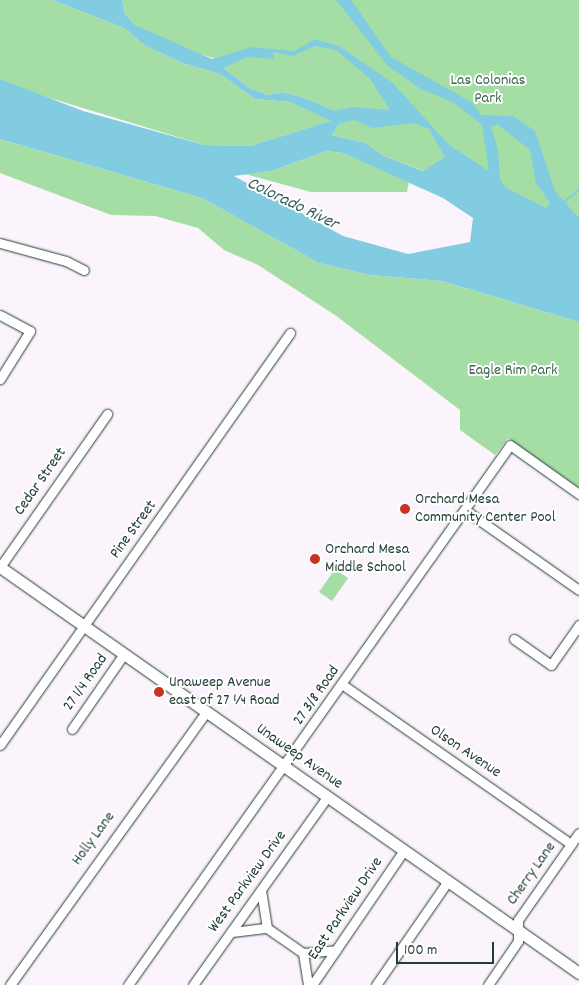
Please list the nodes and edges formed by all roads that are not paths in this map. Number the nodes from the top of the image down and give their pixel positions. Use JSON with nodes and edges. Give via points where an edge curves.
{"nodes":[{"id":1,"x":0,"y":242,"type":"edge"},
{"id":2,"x":84,"y":270,"type":"dead end"},
{"id":3,"x":0,"y":315,"type":"edge"},
{"id":4,"x":290,"y":333,"type":"dead end"},
{"id":5,"x":0,"y":379,"type":"edge"},
{"id":6,"x":107,"y":414,"type":"dead end"},
{"id":7,"x":579,"y":494,"type":"edge"},
{"id":8,"x":464,"y":510,"type":"junction"},
{"id":9,"x":0,"y":567,"type":"edge"},
{"id":10,"x":579,"y":590,"type":"edge"},
{"id":11,"x":83,"y":625,"type":"junction"},
{"id":12,"x":579,"y":625,"type":"edge"},
{"id":13,"x":514,"y":639,"type":"dead end"},
{"id":14,"x":124,"y":654,"type":"junction"},
{"id":15,"x":343,"y":685,"type":"junction"},
{"id":16,"x":206,"y":712,"type":"junction"},
{"id":17,"x":72,"y":729,"type":"dead end"},
{"id":18,"x":0,"y":745,"type":"edge"},
{"id":19,"x":286,"y":767,"type":"junction"},
{"id":20,"x":328,"y":796,"type":"junction"},
{"id":21,"x":579,"y":833,"type":"edge"},
{"id":22,"x":571,"y":844,"type":"junction"},
{"id":23,"x":404,"y":850,"type":"junction"},
{"id":24,"x":448,"y":881,"type":"junction"},
{"id":25,"x":261,"y":890,"type":"junction"},
{"id":26,"x":268,"y":928,"type":"junction"},
{"id":27,"x":518,"y":930,"type":"junction"},
{"id":28,"x":232,"y":932,"type":"junction"},
{"id":29,"x":336,"y":950,"type":"junction"},
{"id":30,"x":304,"y":952,"type":"junction"},
{"id":31,"x":579,"y":973,"type":"edge"},
{"id":32,"x":10,"y":985,"type":"edge"},
{"id":33,"x":128,"y":985,"type":"edge"},
{"id":34,"x":193,"y":985,"type":"edge"},
{"id":35,"x":308,"y":985,"type":"edge"},
{"id":36,"x":312,"y":985,"type":"edge"},
{"id":37,"x":376,"y":985,"type":"edge"},
{"id":38,"x":488,"y":985,"type":"edge"}],
"edges":[{"from":1,"to":2,"type":"street","via":[[66,260]]},
{"from":3,"to":5,"type":"street","via":[[30,331]]},
{"from":4,"to":11,"type":"street","name":"Pine Street"},
{"from":6,"to":9,"type":"street","name":"Cedar Street"},
{"from":7,"to":8,"type":"street","name":"27 3/8 Road","via":[[510,445]]},
{"from":8,"to":10,"type":"street"},
{"from":8,"to":15,"type":"street","name":"27 3/8 Road"},
{"from":9,"to":11,"type":"main road","name":"Unaweep Avenue"},
{"from":11,"to":14,"type":"main road","name":"Unaweep Avenue"},
{"from":11,"to":18,"type":"street","name":"Pine Street"},
{"from":12,"to":13,"type":"street","via":[[551,666]]},
{"from":14,"to":16,"type":"main road","name":"Unaweep Avenue"},
{"from":14,"to":17,"type":"street","name":"27 1/4 Road"},
{"from":15,"to":19,"type":"street","name":"27 3/8 Road"},
{"from":15,"to":22,"type":"street","name":"Olson Avenue"},
{"from":16,"to":19,"type":"main road","name":"Unaweep Avenue"},
{"from":16,"to":32,"type":"street","name":"Holly Lane"},
{"from":19,"to":20,"type":"main road","name":"Unaweep Avenue"},
{"from":19,"to":33,"type":"street","name":"27 3/8 Road"},
{"from":20,"to":23,"type":"main road","name":"Unaweep Avenue"},
{"from":20,"to":25,"type":"street","name":"West Parkview Drive"},
{"from":21,"to":22,"type":"street","name":"Cherry Lane"},
{"from":22,"to":27,"type":"street","name":"Cherry Lane","via":[[518,920]]},
{"from":23,"to":24,"type":"main road","name":"Unaweep Avenue"},
{"from":23,"to":29,"type":"street","name":"East Parkview Drive"},
{"from":24,"to":27,"type":"main road","name":"Unaweep Avenue"},
{"from":24,"to":37,"type":"street"},
{"from":25,"to":26,"type":"street"},
{"from":25,"to":28,"type":"street","name":"West Parkview Drive"},
{"from":26,"to":28,"type":"street"},
{"from":26,"to":30,"type":"street"},
{"from":27,"to":31,"type":"main road","name":"Unaweep Avenue"},
{"from":27,"to":38,"type":"street","name":"Cherry Lane","via":[[518,941]]},
{"from":28,"to":34,"type":"street","name":"West Parkview Drive"},
{"from":29,"to":30,"type":"street"},
{"from":29,"to":36,"type":"street","name":"East Parkview Drive"},
{"from":30,"to":35,"type":"street"}]}
